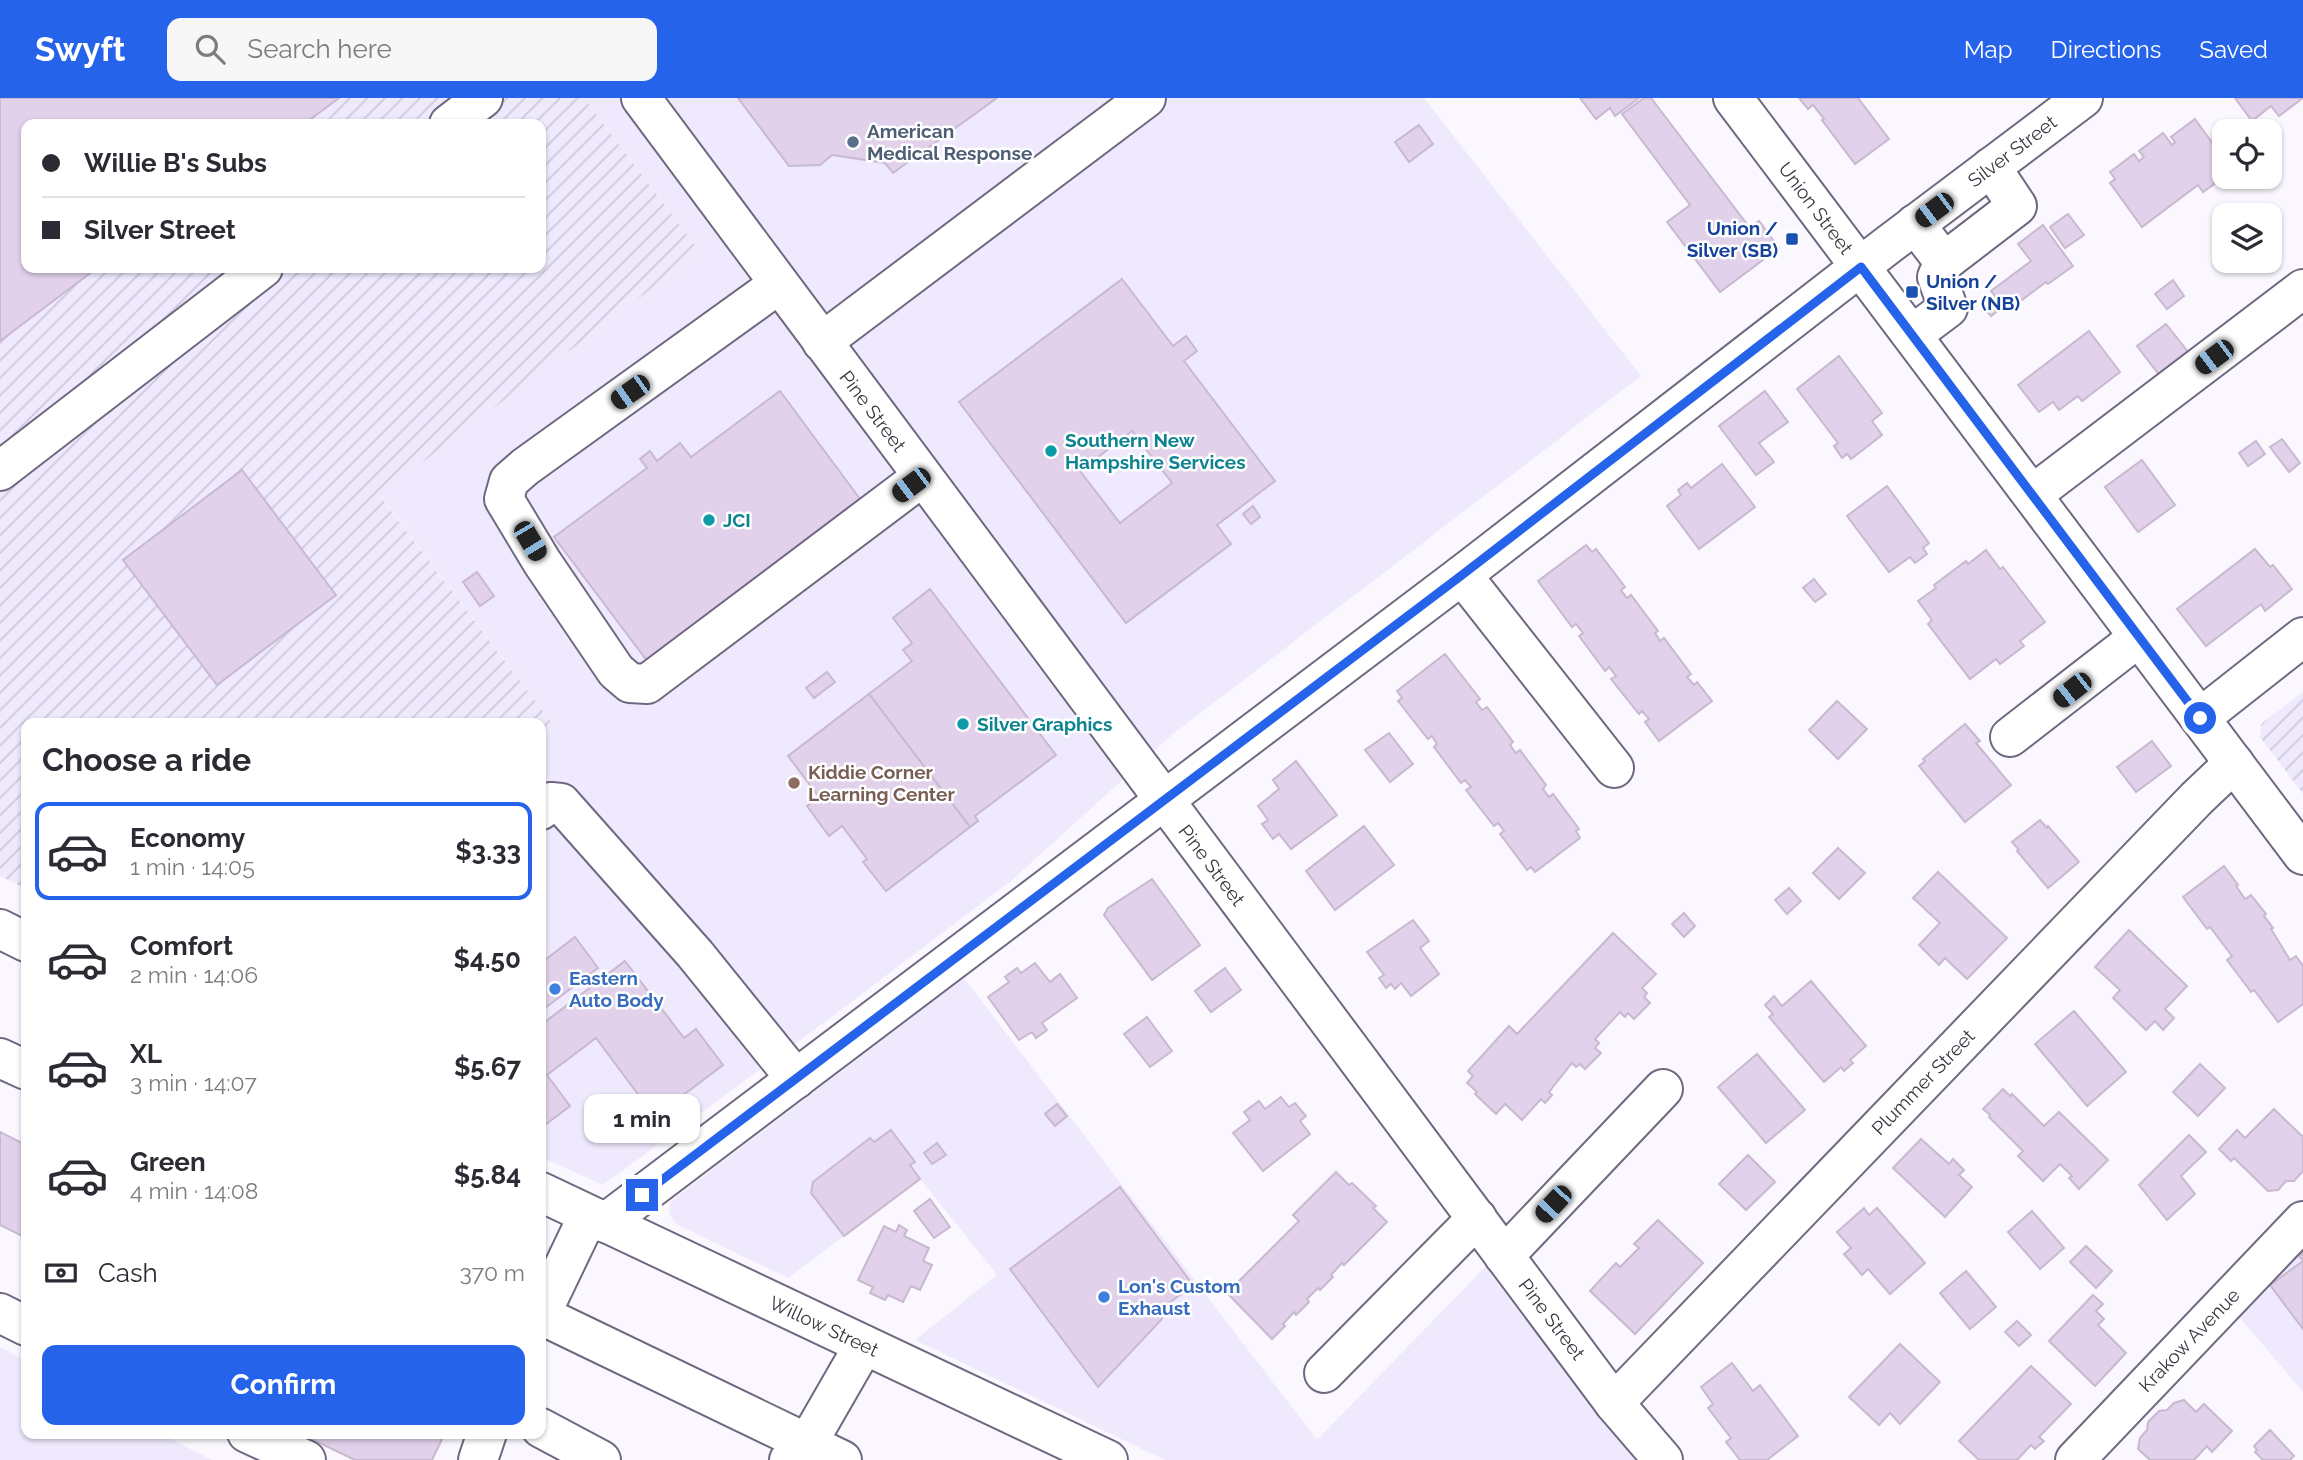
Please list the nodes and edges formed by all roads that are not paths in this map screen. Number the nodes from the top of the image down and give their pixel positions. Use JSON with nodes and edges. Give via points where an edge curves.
{"nodes":[{"id":1,"x":483,"y":98,"type":"edge"},
{"id":2,"x":641,"y":98,"type":"edge"},
{"id":3,"x":1146,"y":98,"type":"edge"},
{"id":4,"x":1733,"y":98,"type":"edge"},
{"id":5,"x":2082,"y":98,"type":"edge"},
{"id":6,"x":456,"y":119,"type":"edge"},
{"id":7,"x":1991,"y":167,"type":"junction"},
{"id":8,"x":1915,"y":225,"type":"junction"},
{"id":9,"x":1944,"y":262,"type":"junction"},
{"id":10,"x":1861,"y":267,"type":"junction"},
{"id":11,"x":257,"y":273,"type":"edge"},
{"id":12,"x":779,"y":284,"type":"junction"},
{"id":13,"x":2303,"y":289,"type":"edge"},
{"id":14,"x":1912,"y":335,"type":"junction"},
{"id":15,"x":822,"y":342,"type":"junction"},
{"id":16,"x":0,"y":471,"type":"edge"},
{"id":17,"x":922,"y":477,"type":"junction"},
{"id":18,"x":2033,"y":494,"type":"junction"},
{"id":19,"x":1462,"y":575,"type":"junction"},
{"id":20,"x":2303,"y":636,"type":"edge"},
{"id":21,"x":2139,"y":637,"type":"junction"},
{"id":22,"x":2200,"y":718,"type":"junction"},
{"id":23,"x":2010,"y":737,"type":"dead end"},
{"id":24,"x":2234,"y":763,"type":"junction"},
{"id":25,"x":1614,"y":768,"type":"dead end"},
{"id":26,"x":1164,"y":801,"type":"junction"},
{"id":27,"x":546,"y":806,"type":"edge"},
{"id":28,"x":2303,"y":855,"type":"edge"},
{"id":29,"x":0,"y":929,"type":"edge"},
{"id":30,"x":21,"y":940,"type":"edge"},
{"id":31,"x":0,"y":1058,"type":"edge"},
{"id":32,"x":21,"y":1068,"type":"edge"},
{"id":33,"x":796,"y":1079,"type":"junction"},
{"id":34,"x":1662,"y":1088,"type":"dead end"},
{"id":35,"x":546,"y":1194,"type":"edge"},
{"id":36,"x":1477,"y":1218,"type":"junction"},
{"id":37,"x":597,"y":1219,"type":"junction"},
{"id":38,"x":2303,"y":1221,"type":"edge"},
{"id":39,"x":1504,"y":1256,"type":"junction"},
{"id":40,"x":546,"y":1306,"type":"edge"},
{"id":41,"x":0,"y":1313,"type":"edge"},
{"id":42,"x":546,"y":1317,"type":"edge"},
{"id":43,"x":21,"y":1324,"type":"edge"},
{"id":44,"x":864,"y":1345,"type":"junction"},
{"id":45,"x":1324,"y":1373,"type":"dead end"},
{"id":46,"x":1615,"y":1403,"type":"junction"},
{"id":47,"x":546,"y":1431,"type":"edge"},
{"id":48,"x":260,"y":1439,"type":"edge"},
{"id":49,"x":486,"y":1439,"type":"edge"},
{"id":50,"x":798,"y":1452,"type":"edge"},
{"id":51,"x":306,"y":1460,"type":"edge"},
{"id":52,"x":478,"y":1460,"type":"edge"},
{"id":53,"x":601,"y":1460,"type":"edge"},
{"id":54,"x":842,"y":1460,"type":"edge"},
{"id":55,"x":1108,"y":1460,"type":"edge"},
{"id":56,"x":1663,"y":1460,"type":"edge"},
{"id":57,"x":2075,"y":1460,"type":"edge"}],
"edges":[{"from":1,"to":6,"type":"street"},
{"from":2,"to":12,"type":"street","name":"Pine Street"},
{"from":3,"to":15,"type":"street"},
{"from":4,"to":10,"type":"street","name":"Union Street"},
{"from":5,"to":7,"type":"street","name":"Silver Street"},
{"from":7,"to":8,"type":"street","name":"Silver Street"},
{"from":7,"to":9,"type":"street","via":[[2017,206]]},
{"from":8,"to":9,"type":"street"},
{"from":8,"to":10,"type":"street","name":"Silver Street"},
{"from":9,"to":14,"type":"street","via":[[1937,277],[1948,308]]},
{"from":10,"to":14,"type":"street","name":"Union Street"},
{"from":10,"to":19,"type":"street","name":"Silver Street"},
{"from":11,"to":16,"type":"street"},
{"from":12,"to":15,"type":"street","name":"Pine Street"},
{"from":12,"to":17,"type":"street","via":[[509,481],[504,499],[616,671],[630,683],[646,684]]},
{"from":13,"to":18,"type":"street"},
{"from":14,"to":18,"type":"street","name":"Union Street"},
{"from":15,"to":17,"type":"street","name":"Pine Street"},
{"from":17,"to":26,"type":"street","name":"Pine Street"},
{"from":18,"to":21,"type":"street","name":"Union Street"},
{"from":19,"to":25,"type":"street"},
{"from":19,"to":26,"type":"street","name":"Silver Street"},
{"from":20,"to":22,"type":"street"},
{"from":21,"to":22,"type":"street","name":"Union Street"},
{"from":21,"to":23,"type":"street"},
{"from":22,"to":24,"type":"street","name":"Union Street"},
{"from":24,"to":28,"type":"street","name":"Union Street"},
{"from":24,"to":46,"type":"street","name":"Plummer Street"},
{"from":26,"to":33,"type":"street","name":"Silver Street"},
{"from":26,"to":36,"type":"street","name":"Pine Street"},
{"from":27,"to":33,"type":"street","via":[[561,803],[695,954]]},
{"from":29,"to":30,"type":"street"},
{"from":31,"to":32,"type":"street"},
{"from":33,"to":37,"type":"street","name":"Silver Street"},
{"from":34,"to":39,"type":"street"},
{"from":35,"to":37,"type":"street","name":"Willow Street"},
{"from":36,"to":39,"type":"street","name":"Pine Street"},
{"from":36,"to":45,"type":"street"},
{"from":37,"to":40,"type":"street"},
{"from":37,"to":44,"type":"street","name":"Willow Street"},
{"from":38,"to":57,"type":"street","name":"Krakow Avenue"},
{"from":39,"to":46,"type":"street","name":"Pine Street"},
{"from":41,"to":43,"type":"street"},
{"from":42,"to":50,"type":"street"},
{"from":44,"to":50,"type":"street"},
{"from":44,"to":55,"type":"street","name":"Willow Street"},
{"from":46,"to":56,"type":"street","name":"Pine Street"},
{"from":47,"to":53,"type":"street"},
{"from":48,"to":51,"type":"street"},
{"from":49,"to":52,"type":"street"},
{"from":50,"to":54,"type":"street"}]}
